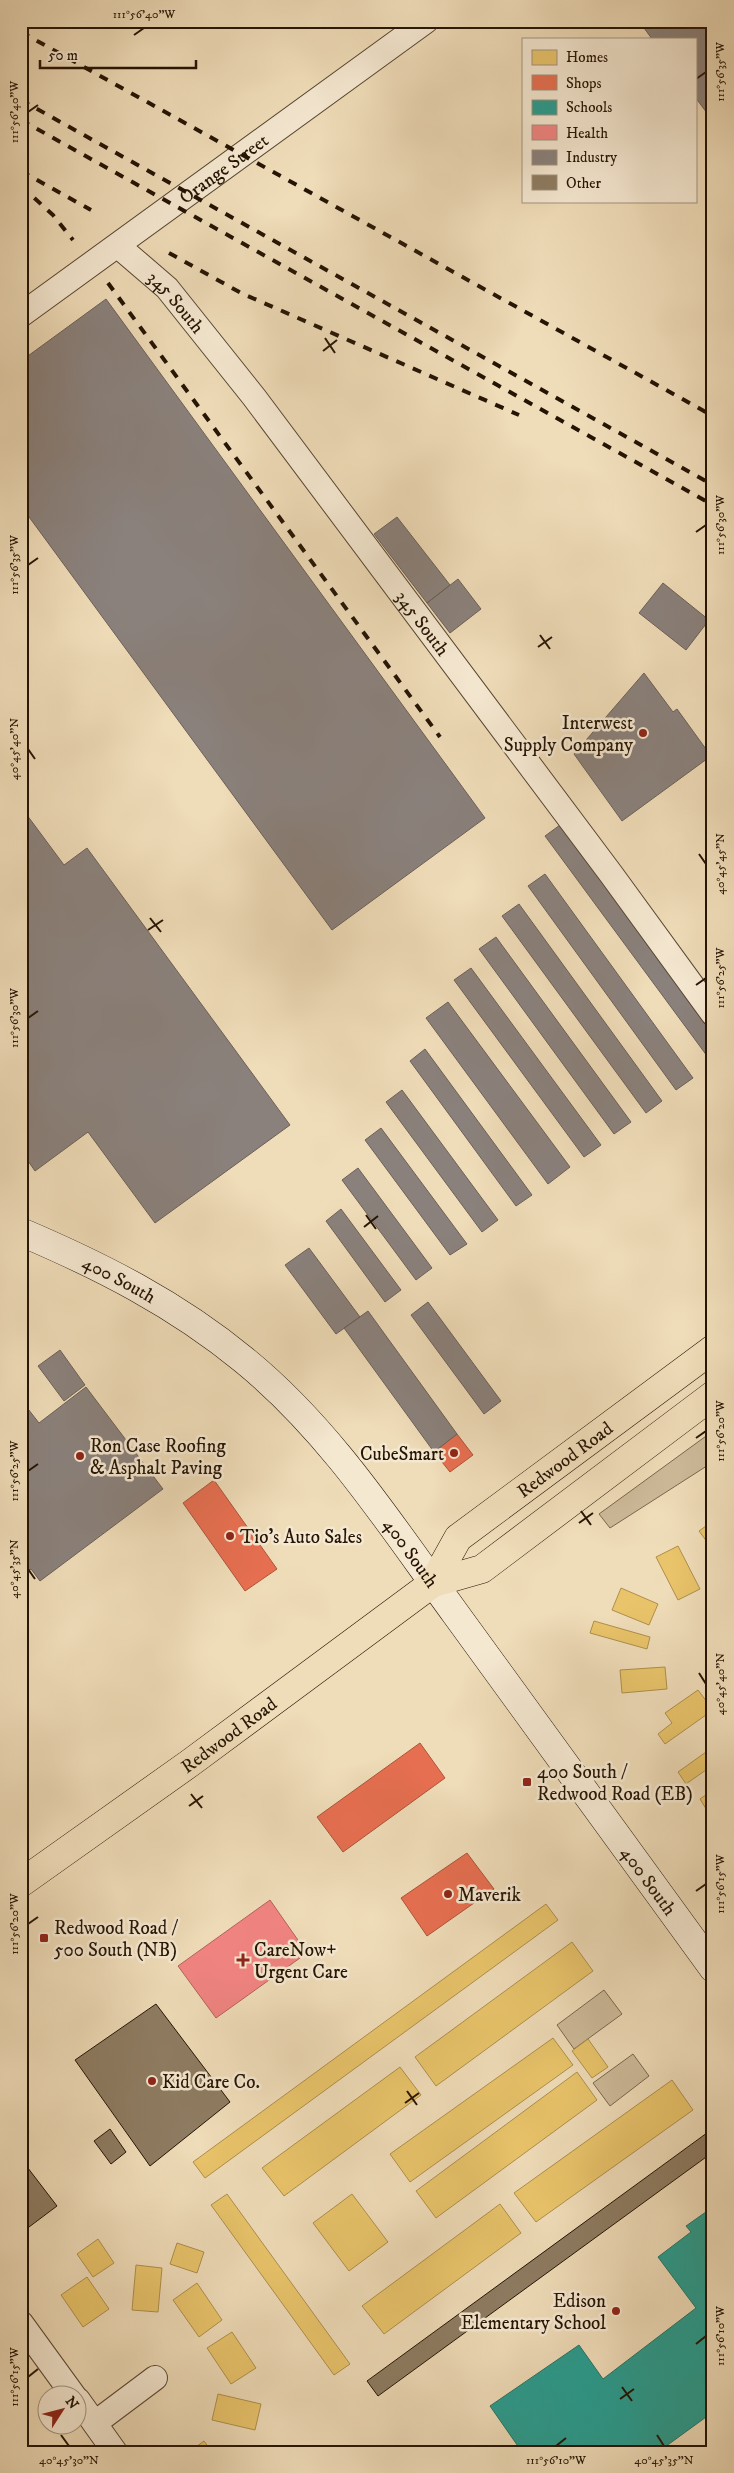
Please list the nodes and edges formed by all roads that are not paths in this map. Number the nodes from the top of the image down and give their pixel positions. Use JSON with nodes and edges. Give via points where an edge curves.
{"nodes":[{"id":1,"x":426,"y":21,"type":"edge"},
{"id":2,"x":118,"y":246,"type":"junction"},
{"id":3,"x":21,"y":315,"type":"edge"},
{"id":4,"x":713,"y":1014,"type":"edge"},
{"id":5,"x":21,"y":1232,"type":"edge"},
{"id":6,"x":713,"y":1349,"type":"edge"},
{"id":7,"x":713,"y":1395,"type":"edge"},
{"id":8,"x":433,"y":1583,"type":"junction"},
{"id":9,"x":21,"y":1883,"type":"edge"},
{"id":10,"x":713,"y":1968,"type":"edge"},
{"id":11,"x":21,"y":2323,"type":"edge"},
{"id":12,"x":155,"y":2378,"type":"dead end"},
{"id":13,"x":67,"y":2386,"type":"edge"},
{"id":14,"x":88,"y":2414,"type":"edge"},
{"id":15,"x":95,"y":2423,"type":"junction"},
{"id":16,"x":115,"y":2452,"type":"edge"}],
"edges":[{"from":1,"to":2,"type":"street","name":"Orange Street"},
{"from":2,"to":3,"type":"street","name":"Orange Street"},
{"from":2,"to":4,"type":"street","name":"345 South","via":[[167,288],[254,397]]},
{"from":5,"to":8,"type":"street","name":"400 South","via":[[134,1284],[191,1319],[246,1361],[326,1440]]},
{"from":6,"to":8,"type":"main road","name":"Redwood Road","via":[[458,1538]]},
{"from":7,"to":8,"type":"main road","name":"Redwood Road","via":[[482,1569]]},
{"from":8,"to":9,"type":"main road","name":"Redwood Road"},
{"from":8,"to":10,"type":"street","name":"400 South"},
{"from":11,"to":13,"type":"street"},
{"from":12,"to":15,"type":"street"},
{"from":14,"to":15,"type":"street"},
{"from":15,"to":16,"type":"street"}]}
